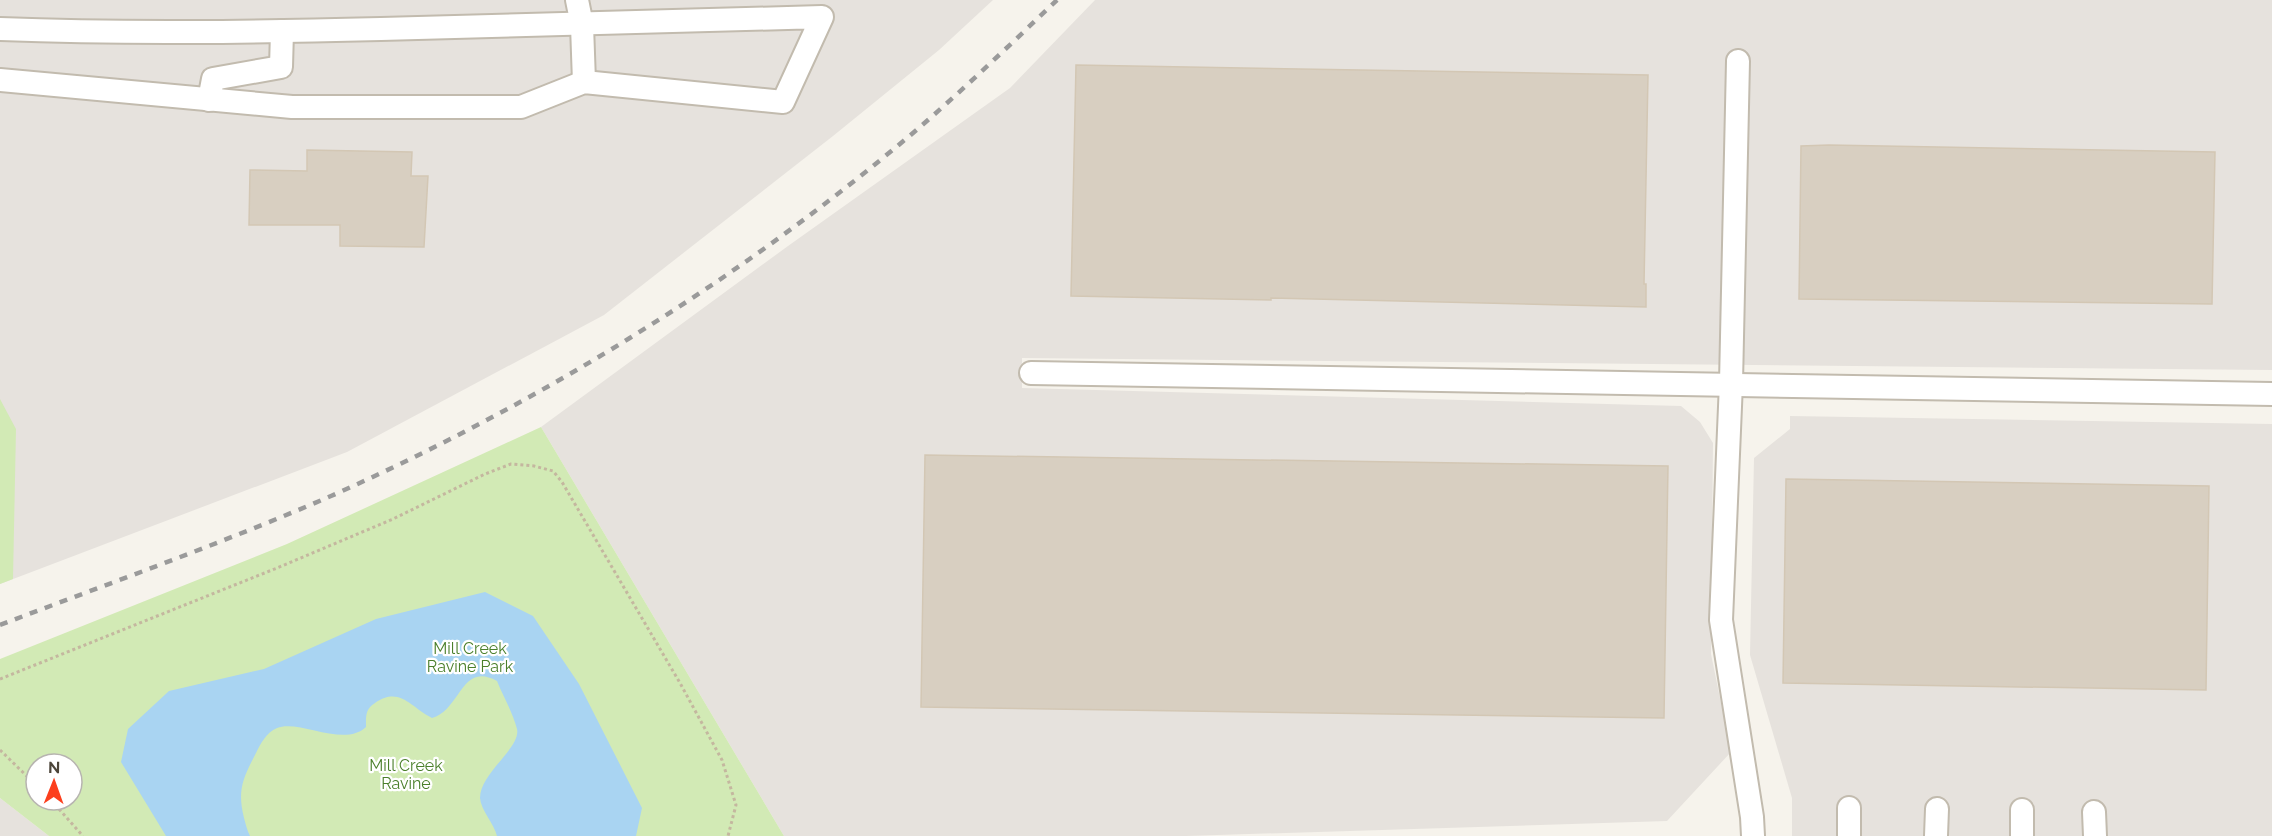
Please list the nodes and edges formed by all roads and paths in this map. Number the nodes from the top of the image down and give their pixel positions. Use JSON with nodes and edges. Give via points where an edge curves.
{"nodes":[{"id":1,"x":577,"y":0,"type":"edge"},
{"id":2,"x":582,"y":25,"type":"junction"},
{"id":3,"x":0,"y":28,"type":"edge"},
{"id":4,"x":282,"y":31,"type":"junction"},
{"id":5,"x":1738,"y":61,"type":"dead end"},
{"id":6,"x":0,"y":80,"type":"edge"},
{"id":7,"x":584,"y":82,"type":"junction"},
{"id":8,"x":209,"y":100,"type":"junction"},
{"id":9,"x":1031,"y":373,"type":"dead end"},
{"id":10,"x":1731,"y":383,"type":"junction"},
{"id":11,"x":2272,"y":394,"type":"edge"},
{"id":12,"x":0,"y":679,"type":"edge"},
{"id":13,"x":0,"y":750,"type":"edge"},
{"id":14,"x":24,"y":773,"type":"edge"},
{"id":15,"x":1850,"y":808,"type":"dead end"},
{"id":16,"x":1937,"y":809,"type":"dead end"},
{"id":17,"x":2022,"y":810,"type":"dead end"},
{"id":18,"x":62,"y":812,"type":"edge"},
{"id":19,"x":2094,"y":812,"type":"dead end"},
{"id":20,"x":83,"y":836,"type":"edge"},
{"id":21,"x":728,"y":836,"type":"edge"},
{"id":22,"x":1753,"y":836,"type":"edge"},
{"id":23,"x":1849,"y":836,"type":"edge"},
{"id":24,"x":1936,"y":836,"type":"edge"},
{"id":25,"x":2022,"y":836,"type":"edge"},
{"id":26,"x":2095,"y":836,"type":"edge"}],
"edges":[{"from":1,"to":2,"type":"street"},
{"from":2,"to":4,"type":"street"},
{"from":2,"to":7,"type":"street"},
{"from":2,"to":7,"type":"street","via":[[822,18],[783,102]]},
{"from":3,"to":4,"type":"street","via":[[89,33]]},
{"from":4,"to":8,"type":"street","via":[[281,67],[213,79]]},
{"from":5,"to":10,"type":"street"},
{"from":6,"to":8,"type":"street"},
{"from":7,"to":8,"type":"street","via":[[521,107],[292,107]]},
{"from":9,"to":10,"type":"street"},
{"from":10,"to":11,"type":"street"},
{"from":10,"to":22,"type":"street","via":[[1721,621]]},
{"from":12,"to":21,"type":"path","via":[[288,564],[485,474],[511,464],[534,466],[553,471],[562,482],[722,760],[736,805]]},
{"from":13,"to":14,"type":"path"},
{"from":15,"to":23,"type":"street"},
{"from":16,"to":24,"type":"street"},
{"from":17,"to":25,"type":"street"},
{"from":18,"to":20,"type":"path"},
{"from":19,"to":26,"type":"street"}]}
